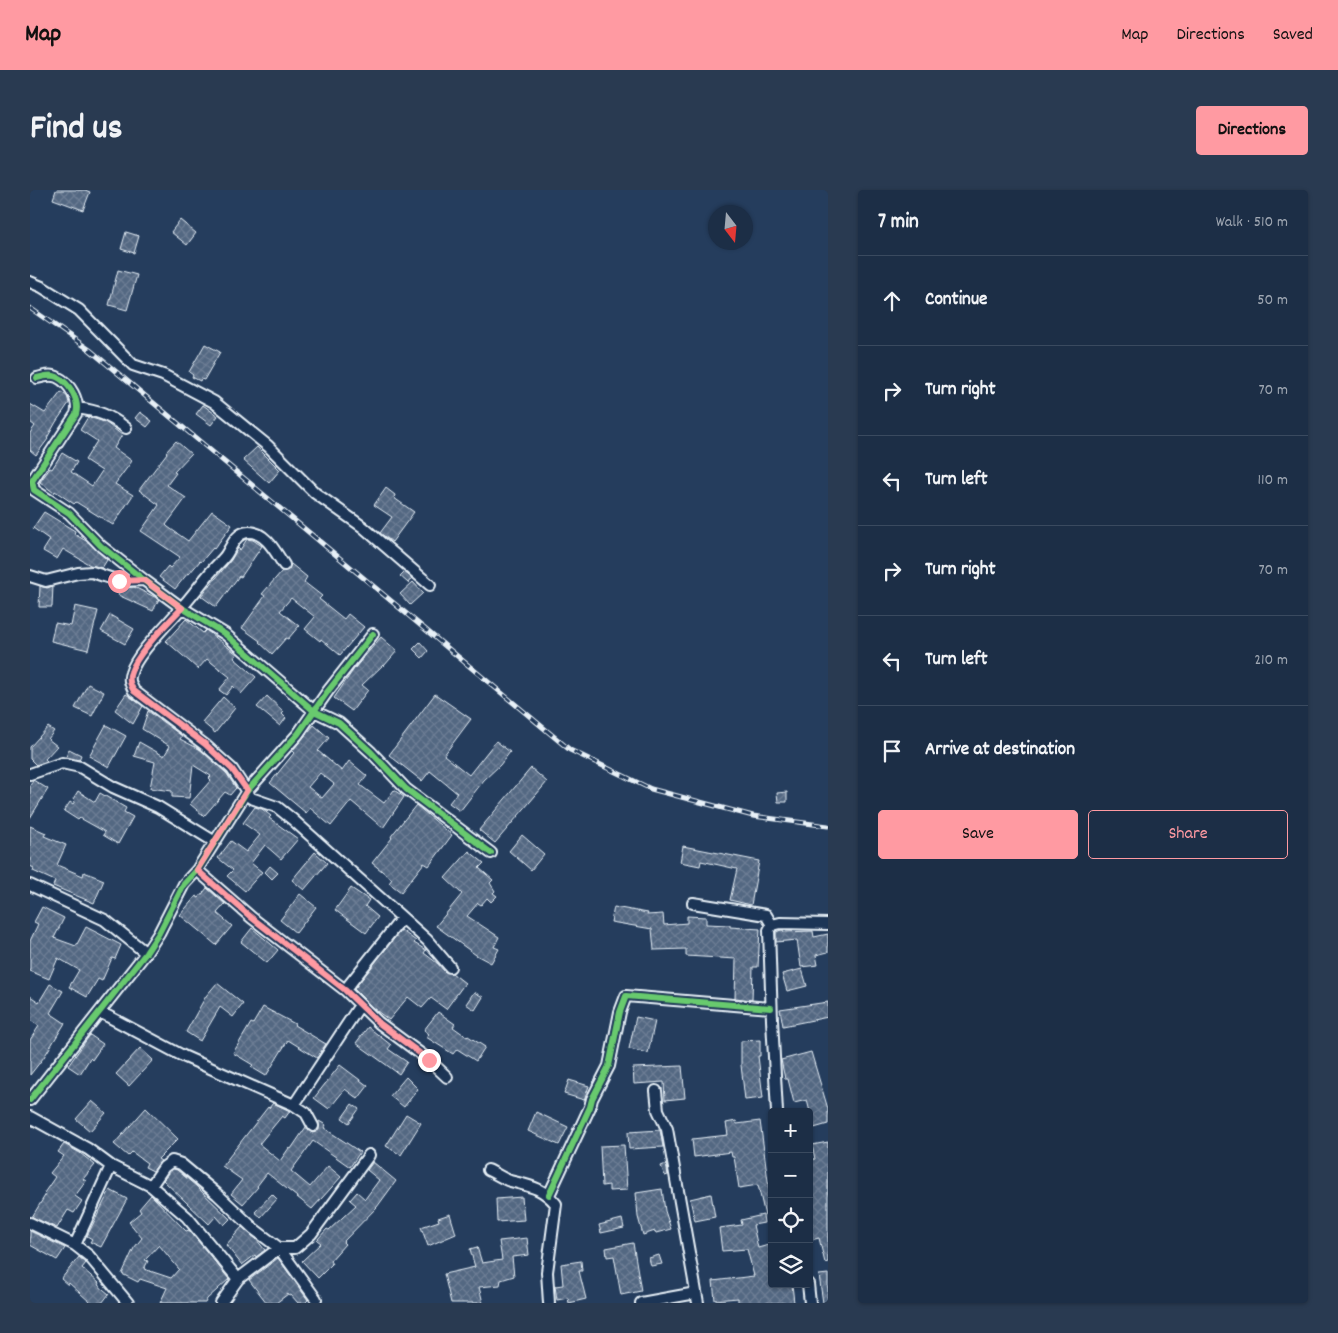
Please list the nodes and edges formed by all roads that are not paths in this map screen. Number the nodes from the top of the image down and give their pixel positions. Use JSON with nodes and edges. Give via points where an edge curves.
{"nodes":[{"id":1,"x":30,"y":282,"type":"edge"},
{"id":2,"x":37,"y":378,"type":"dead end"},
{"id":3,"x":77,"y":408,"type":"junction"},
{"id":4,"x":126,"y":428,"type":"dead end"},
{"id":5,"x":284,"y":565,"type":"dead end"},
{"id":6,"x":30,"y":576,"type":"edge"},
{"id":7,"x":144,"y":580,"type":"junction"},
{"id":8,"x":430,"y":585,"type":"dead end"},
{"id":9,"x":182,"y":608,"type":"junction"},
{"id":10,"x":373,"y":634,"type":"dead end"},
{"id":11,"x":314,"y":711,"type":"junction"},
{"id":12,"x":30,"y":774,"type":"edge"},
{"id":13,"x":247,"y":790,"type":"junction"},
{"id":14,"x":215,"y":842,"type":"junction"},
{"id":15,"x":491,"y":853,"type":"dead end"},
{"id":16,"x":197,"y":870,"type":"junction"},
{"id":17,"x":30,"y":885,"type":"edge"},
{"id":18,"x":693,"y":903,"type":"dead end"},
{"id":19,"x":402,"y":918,"type":"junction"},
{"id":20,"x":828,"y":924,"type":"edge"},
{"id":21,"x":772,"y":925,"type":"junction"},
{"id":22,"x":146,"y":952,"type":"junction"},
{"id":23,"x":450,"y":967,"type":"dead end"},
{"id":24,"x":345,"y":990,"type":"junction"},
{"id":25,"x":360,"y":1005,"type":"junction"},
{"id":26,"x":771,"y":1008,"type":"junction"},
{"id":27,"x":100,"y":1012,"type":"junction"},
{"id":28,"x":447,"y":1077,"type":"dead end"},
{"id":29,"x":656,"y":1091,"type":"dead end"},
{"id":30,"x":30,"y":1100,"type":"edge"},
{"id":31,"x":294,"y":1105,"type":"junction"},
{"id":32,"x":777,"y":1108,"type":"edge"},
{"id":33,"x":30,"y":1117,"type":"edge"},
{"id":34,"x":313,"y":1126,"type":"dead end"},
{"id":35,"x":369,"y":1155,"type":"dead end"},
{"id":36,"x":111,"y":1166,"type":"junction"},
{"id":37,"x":488,"y":1170,"type":"dead end"},
{"id":38,"x":151,"y":1186,"type":"junction"},
{"id":39,"x":549,"y":1195,"type":"junction"},
{"id":40,"x":30,"y":1223,"type":"edge"},
{"id":41,"x":75,"y":1246,"type":"junction"},
{"id":42,"x":279,"y":1248,"type":"junction"},
{"id":43,"x":238,"y":1279,"type":"junction"},
{"id":44,"x":808,"y":1288,"type":"edge"},
{"id":45,"x":697,"y":1298,"type":"edge"},
{"id":46,"x":316,"y":1299,"type":"dead end"},
{"id":47,"x":124,"y":1302,"type":"edge"},
{"id":48,"x":221,"y":1303,"type":"edge"},
{"id":49,"x":549,"y":1303,"type":"edge"},
{"id":50,"x":642,"y":1303,"type":"edge"},
{"id":51,"x":810,"y":1303,"type":"edge"}],
"edges":[{"from":1,"to":8,"type":"street","via":[[79,310],[133,365],[163,375],[214,402],[268,446],[314,493],[363,527]]},
{"from":2,"to":3,"type":"street","via":[[47,375],[58,378],[69,388]]},
{"from":3,"to":4,"type":"street","via":[[98,411]]},
{"from":3,"to":7,"type":"street","via":[[32,486],[69,513],[101,546]]},
{"from":5,"to":9,"type":"street","via":[[273,547],[248,532],[237,537]]},
{"from":6,"to":7,"type":"street","via":[[46,581],[92,572],[119,581]]},
{"from":7,"to":9,"type":"street"},
{"from":9,"to":11,"type":"street","via":[[225,634]]},
{"from":9,"to":13,"type":"street","via":[[139,658],[130,673],[130,684],[134,691],[205,744],[232,769]]},
{"from":10,"to":11,"type":"street"},
{"from":11,"to":13,"type":"street","via":[[298,734]]},
{"from":11,"to":15,"type":"street","via":[[339,724],[406,789]]},
{"from":12,"to":14,"type":"street","via":[[62,763],[80,767],[158,807]]},
{"from":13,"to":14,"type":"street"},
{"from":13,"to":19,"type":"street","via":[[252,798],[277,807]]},
{"from":14,"to":16,"type":"street"},
{"from":16,"to":22,"type":"street","via":[[184,884]]},
{"from":16,"to":24,"type":"street","via":[[252,918]]},
{"from":17,"to":22,"type":"street","via":[[105,920]]},
{"from":18,"to":21,"type":"street","via":[[766,914]]},
{"from":19,"to":23,"type":"street"},
{"from":19,"to":24,"type":"street"},
{"from":20,"to":21,"type":"street","via":[[780,922]]},
{"from":21,"to":26,"type":"street","via":[[769,930]]},
{"from":22,"to":27,"type":"street"},
{"from":24,"to":25,"type":"street"},
{"from":25,"to":28,"type":"street"},
{"from":25,"to":31,"type":"street"},
{"from":26,"to":32,"type":"street"},
{"from":26,"to":39,"type":"street","via":[[626,996],[609,1066]]},
{"from":27,"to":30,"type":"street"},
{"from":27,"to":31,"type":"street","via":[[183,1056]]},
{"from":29,"to":45,"type":"street"},
{"from":31,"to":34,"type":"street","via":[[306,1113]]},
{"from":33,"to":36,"type":"street","via":[[88,1149]]},
{"from":35,"to":42,"type":"street","via":[[311,1234],[295,1248]]},
{"from":36,"to":38,"type":"street"},
{"from":36,"to":41,"type":"street"},
{"from":37,"to":39,"type":"street"},
{"from":38,"to":42,"type":"street","via":[[172,1161],[181,1164]]},
{"from":38,"to":43,"type":"street","via":[[187,1217]]},
{"from":39,"to":49,"type":"street","via":[[556,1204],[547,1272]]},
{"from":40,"to":41,"type":"street"},
{"from":41,"to":47,"type":"street","via":[[89,1256]]},
{"from":42,"to":43,"type":"street"},
{"from":42,"to":46,"type":"street"},
{"from":43,"to":48,"type":"street"},
{"from":44,"to":51,"type":"street"},
{"from":45,"to":50,"type":"street"}]}
